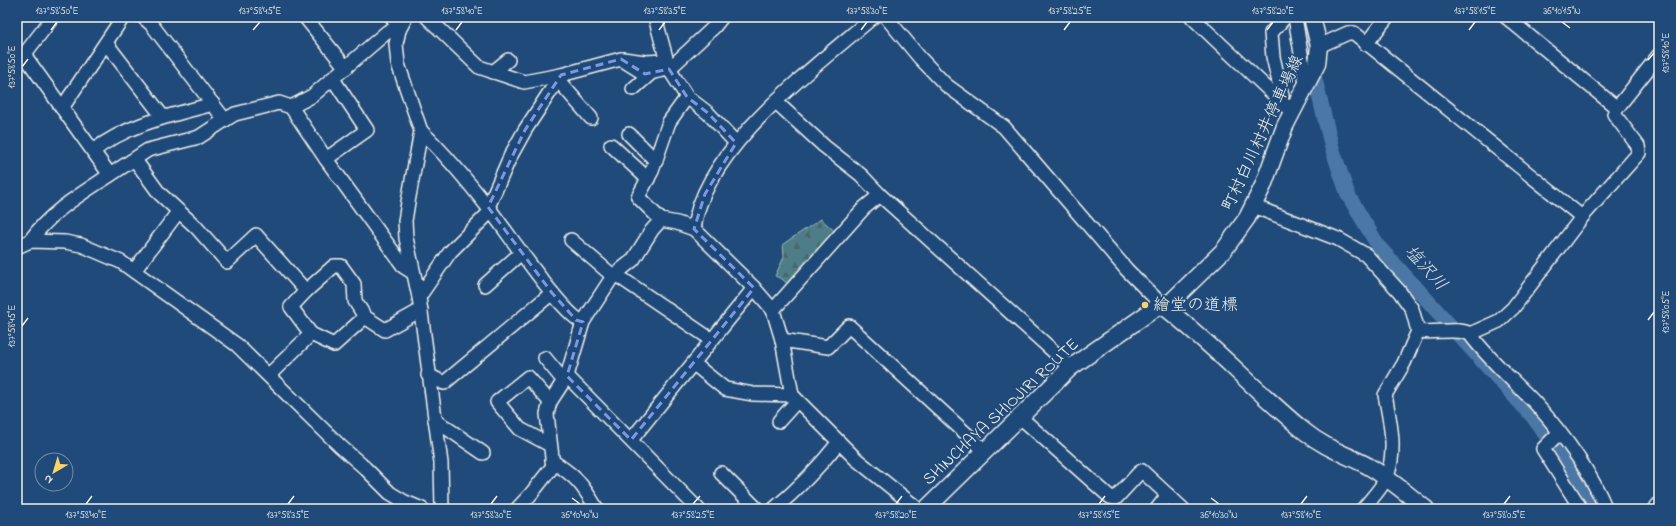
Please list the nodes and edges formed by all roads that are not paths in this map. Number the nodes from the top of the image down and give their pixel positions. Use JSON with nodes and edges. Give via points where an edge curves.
{"nodes":[{"id":1,"x":53,"y":17,"type":"edge"},
{"id":2,"x":123,"y":17,"type":"edge"},
{"id":3,"x":144,"y":17,"type":"edge"},
{"id":4,"x":305,"y":17,"type":"edge"},
{"id":5,"x":392,"y":17,"type":"edge"},
{"id":6,"x":406,"y":17,"type":"edge"},
{"id":7,"x":427,"y":17,"type":"edge"},
{"id":8,"x":655,"y":17,"type":"edge"},
{"id":9,"x":722,"y":17,"type":"edge"},
{"id":10,"x":873,"y":17,"type":"edge"},
{"id":11,"x":886,"y":17,"type":"edge"},
{"id":12,"x":1192,"y":17,"type":"edge"},
{"id":13,"x":1285,"y":17,"type":"edge"},
{"id":14,"x":1295,"y":17,"type":"edge"},
{"id":15,"x":1312,"y":17,"type":"edge"},
{"id":16,"x":1387,"y":17,"type":"edge"},
{"id":17,"x":1506,"y":17,"type":"edge"},
{"id":18,"x":399,"y":30,"type":"junction"},
{"id":19,"x":106,"y":43,"type":"junction"},
{"id":20,"x":1366,"y":44,"type":"junction"},
{"id":21,"x":1319,"y":46,"type":"junction"},
{"id":22,"x":1659,"y":55,"type":"edge"},
{"id":23,"x":621,"y":59,"type":"junction"},
{"id":24,"x":21,"y":60,"type":"edge"},
{"id":25,"x":508,"y":60,"type":"dead end"},
{"id":26,"x":668,"y":65,"type":"junction"},
{"id":27,"x":346,"y":68,"type":"junction"},
{"id":28,"x":493,"y":72,"type":"junction"},
{"id":29,"x":650,"y":74,"type":"junction"},
{"id":30,"x":560,"y":78,"type":"junction"},
{"id":31,"x":333,"y":79,"type":"junction"},
{"id":32,"x":1306,"y":83,"type":"junction"},
{"id":33,"x":633,"y":89,"type":"dead end"},
{"id":34,"x":687,"y":97,"type":"junction"},
{"id":35,"x":1281,"y":100,"type":"junction"},
{"id":36,"x":776,"y":102,"type":"junction"},
{"id":37,"x":213,"y":104,"type":"junction"},
{"id":38,"x":291,"y":107,"type":"junction"},
{"id":39,"x":62,"y":108,"type":"junction"},
{"id":40,"x":1617,"y":108,"type":"junction"},
{"id":41,"x":1292,"y":112,"type":"junction"},
{"id":42,"x":163,"y":117,"type":"junction"},
{"id":43,"x":592,"y":118,"type":"dead end"},
{"id":44,"x":225,"y":120,"type":"junction"},
{"id":45,"x":421,"y":130,"type":"junction"},
{"id":46,"x":629,"y":134,"type":"dead end"},
{"id":47,"x":736,"y":143,"type":"junction"},
{"id":48,"x":611,"y":144,"type":"dead end"},
{"id":49,"x":93,"y":151,"type":"junction"},
{"id":50,"x":326,"y":159,"type":"junction"},
{"id":51,"x":134,"y":160,"type":"junction"},
{"id":52,"x":656,"y":161,"type":"junction"},
{"id":53,"x":110,"y":175,"type":"junction"},
{"id":54,"x":648,"y":180,"type":"junction"},
{"id":55,"x":880,"y":195,"type":"junction"},
{"id":56,"x":1253,"y":206,"type":"junction"},
{"id":57,"x":490,"y":209,"type":"junction"},
{"id":58,"x":178,"y":212,"type":"junction"},
{"id":59,"x":1582,"y":217,"type":"junction"},
{"id":60,"x":661,"y":220,"type":"junction"},
{"id":61,"x":694,"y":229,"type":"junction"},
{"id":62,"x":30,"y":241,"type":"junction"},
{"id":63,"x":573,"y":246,"type":"dead end"},
{"id":64,"x":17,"y":247,"type":"edge"},
{"id":65,"x":522,"y":252,"type":"junction"},
{"id":66,"x":134,"y":271,"type":"junction"},
{"id":67,"x":412,"y":272,"type":"junction"},
{"id":68,"x":614,"y":275,"type":"junction"},
{"id":69,"x":485,"y":285,"type":"dead end"},
{"id":70,"x":754,"y":288,"type":"junction"},
{"id":71,"x":306,"y":291,"type":"junction"},
{"id":72,"x":552,"y":293,"type":"junction"},
{"id":73,"x":420,"y":304,"type":"junction"},
{"id":74,"x":1163,"y":306,"type":"junction"},
{"id":75,"x":773,"y":310,"type":"junction"},
{"id":76,"x":365,"y":317,"type":"junction"},
{"id":77,"x":583,"y":322,"type":"junction"},
{"id":78,"x":1423,"y":332,"type":"junction"},
{"id":79,"x":1468,"y":333,"type":"junction"},
{"id":80,"x":311,"y":334,"type":"junction"},
{"id":81,"x":712,"y":340,"type":"junction"},
{"id":82,"x":782,"y":340,"type":"junction"},
{"id":83,"x":544,"y":359,"type":"dead end"},
{"id":84,"x":694,"y":364,"type":"junction"},
{"id":85,"x":1070,"y":368,"type":"junction"},
{"id":86,"x":269,"y":375,"type":"junction"},
{"id":87,"x":428,"y":375,"type":"junction"},
{"id":88,"x":565,"y":378,"type":"junction"},
{"id":89,"x":795,"y":398,"type":"junction"},
{"id":90,"x":550,"y":402,"type":"junction"},
{"id":91,"x":1020,"y":417,"type":"junction"},
{"id":92,"x":435,"y":420,"type":"junction"},
{"id":93,"x":778,"y":421,"type":"dead end"},
{"id":94,"x":1559,"y":433,"type":"junction"},
{"id":95,"x":631,"y":440,"type":"junction"},
{"id":96,"x":839,"y":442,"type":"junction"},
{"id":97,"x":550,"y":445,"type":"junction"},
{"id":98,"x":985,"y":451,"type":"junction"},
{"id":99,"x":478,"y":453,"type":"dead end"},
{"id":100,"x":552,"y":461,"type":"junction"},
{"id":101,"x":721,"y":473,"type":"dead end"},
{"id":102,"x":1386,"y":477,"type":"junction"},
{"id":103,"x":1168,"y":495,"type":"junction"},
{"id":104,"x":1659,"y":506,"type":"edge"},
{"id":105,"x":422,"y":509,"type":"edge"},
{"id":106,"x":442,"y":509,"type":"edge"},
{"id":107,"x":517,"y":509,"type":"edge"},
{"id":108,"x":597,"y":509,"type":"edge"},
{"id":109,"x":698,"y":509,"type":"edge"},
{"id":110,"x":757,"y":509,"type":"edge"},
{"id":111,"x":774,"y":509,"type":"edge"},
{"id":112,"x":918,"y":509,"type":"edge"},
{"id":113,"x":926,"y":509,"type":"edge"},
{"id":114,"x":1157,"y":509,"type":"edge"},
{"id":115,"x":1182,"y":509,"type":"edge"},
{"id":116,"x":1363,"y":509,"type":"edge"},
{"id":117,"x":1426,"y":509,"type":"edge"},
{"id":118,"x":1580,"y":509,"type":"edge"},
{"id":119,"x":1606,"y":509,"type":"edge"},
{"id":120,"x":1657,"y":509,"type":"edge"}],
"edges":[{"from":1,"to":24,"type":"street"},
{"from":2,"to":19,"type":"street"},
{"from":3,"to":37,"type":"street"},
{"from":4,"to":27,"type":"street"},
{"from":5,"to":18,"type":"street"},
{"from":6,"to":18,"type":"street"},
{"from":7,"to":28,"type":"street","via":[[479,67]]},
{"from":8,"to":26,"type":"street"},
{"from":9,"to":26,"type":"street","via":[[714,27]]},
{"from":10,"to":36,"type":"street"},
{"from":11,"to":74,"type":"street","via":[[946,85],[1004,127],[1127,270]]},
{"from":12,"to":35,"type":"street"},
{"from":13,"to":35,"type":"street","via":[[1271,33]]},
{"from":14,"to":32,"type":"street"},
{"from":15,"to":21,"type":"main road","name":"町村白川村井停車場線"},
{"from":16,"to":20,"type":"street"},
{"from":17,"to":40,"type":"street"},
{"from":18,"to":27,"type":"street","via":[[387,32]]},
{"from":18,"to":45,"type":"street","via":[[396,44],[398,64]]},
{"from":19,"to":39,"type":"street"},
{"from":19,"to":42,"type":"street"},
{"from":20,"to":21,"type":"street","via":[[1354,34],[1348,33]]},
{"from":20,"to":59,"type":"street"},
{"from":21,"to":32,"type":"main road","name":"町村白川村井停車場線","via":[[1317,64]]},
{"from":22,"to":40,"type":"street"},
{"from":23,"to":26,"type":"street"},
{"from":23,"to":29,"type":"street","via":[[645,74]]},
{"from":23,"to":30,"type":"street"},
{"from":24,"to":39,"type":"street"},
{"from":25,"to":28,"type":"street"},
{"from":26,"to":29,"type":"street"},
{"from":26,"to":34,"type":"street"},
{"from":27,"to":31,"type":"street"},
{"from":28,"to":30,"type":"street","via":[[524,82]]},
{"from":29,"to":33,"type":"street"},
{"from":30,"to":43,"type":"street"},
{"from":30,"to":57,"type":"street","via":[[510,157]]},
{"from":31,"to":38,"type":"street","via":[[312,96]]},
{"from":31,"to":50,"type":"street","via":[[367,130]]},
{"from":32,"to":41,"type":"main road","name":"町村白川村井停車場線"},
{"from":34,"to":47,"type":"street","via":[[708,113]]},
{"from":34,"to":52,"type":"street","via":[[669,122]]},
{"from":35,"to":41,"type":"street"},
{"from":36,"to":47,"type":"street"},
{"from":36,"to":55,"type":"street","via":[[824,146],[861,175]]},
{"from":37,"to":42,"type":"street"},
{"from":37,"to":44,"type":"street"},
{"from":38,"to":44,"type":"street","via":[[279,103],[234,114]]},
{"from":38,"to":50,"type":"street"},
{"from":39,"to":49,"type":"street"},
{"from":40,"to":59,"type":"street","via":[[1614,114],[1638,146],[1639,153]]},
{"from":41,"to":56,"type":"main road","name":"町村白川村井停車場線"},
{"from":42,"to":49,"type":"street","via":[[120,133]]},
{"from":44,"to":51,"type":"street","via":[[199,137],[148,150]]},
{"from":45,"to":57,"type":"street","via":[[448,157]]},
{"from":45,"to":67,"type":"street","via":[[405,221]]},
{"from":46,"to":52,"type":"street"},
{"from":47,"to":61,"type":"street","via":[[705,194]]},
{"from":48,"to":54,"type":"street"},
{"from":49,"to":53,"type":"street"},
{"from":50,"to":67,"type":"street","via":[[404,267]]},
{"from":51,"to":53,"type":"street"},
{"from":51,"to":58,"type":"street","via":[[159,193]]},
{"from":52,"to":54,"type":"street"},
{"from":53,"to":62,"type":"street","via":[[64,206],[39,228]]},
{"from":54,"to":60,"type":"street","via":[[638,196]]},
{"from":55,"to":75,"type":"street","via":[[864,208]]},
{"from":55,"to":85,"type":"street"},
{"from":56,"to":74,"type":"main road","name":"町村白川村井停車場線","via":[[1224,250],[1172,301]]},
{"from":56,"to":78,"type":"street","via":[[1338,239],[1366,255],[1399,291],[1412,309]]},
{"from":57,"to":65,"type":"street"},
{"from":57,"to":73,"type":"street","via":[[450,252]]},
{"from":58,"to":66,"type":"street"},
{"from":58,"to":71,"type":"street","via":[[227,262],[256,235]]},
{"from":59,"to":79,"type":"street","via":[[1513,308],[1499,321]]},
{"from":60,"to":61,"type":"street"},
{"from":60,"to":68,"type":"street","via":[[633,260]]},
{"from":61,"to":70,"type":"street"},
{"from":62,"to":64,"type":"street"},
{"from":62,"to":66,"type":"street","via":[[81,245],[111,257]]},
{"from":63,"to":68,"type":"street"},
{"from":65,"to":69,"type":"street"},
{"from":65,"to":72,"type":"street"},
{"from":66,"to":86,"type":"street","via":[[232,341]]},
{"from":67,"to":73,"type":"street"},
{"from":68,"to":77,"type":"street"},
{"from":68,"to":81,"type":"street"},
{"from":70,"to":75,"type":"street"},
{"from":70,"to":81,"type":"street"},
{"from":71,"to":76,"type":"street","via":[[334,266],[341,266],[354,284],[355,301]]},
{"from":71,"to":80,"type":"street","via":[[291,307]]},
{"from":72,"to":77,"type":"street","via":[[576,320]]},
{"from":72,"to":87,"type":"street","via":[[444,383]]},
{"from":73,"to":76,"type":"street","via":[[385,330]]},
{"from":73,"to":87,"type":"street"},
{"from":74,"to":85,"type":"main road","name":"SHINCHAYA SHIOJIRI ROUTE","via":[[1154,309]]},
{"from":74,"to":102,"type":"main road","via":[[1304,431],[1328,448]]},
{"from":75,"to":82,"type":"street"},
{"from":76,"to":80,"type":"street","via":[[334,345]]},
{"from":77,"to":88,"type":"street"},
{"from":78,"to":79,"type":"street"},
{"from":78,"to":102,"type":"street","via":[[1385,395],[1391,428],[1392,458]]},
{"from":79,"to":94,"type":"street"},
{"from":80,"to":86,"type":"street"},
{"from":81,"to":84,"type":"street"},
{"from":82,"to":89,"type":"street"},
{"from":82,"to":98,"type":"street","via":[[828,347],[849,326]]},
{"from":83,"to":88,"type":"street"},
{"from":84,"to":89,"type":"street","via":[[724,388]]},
{"from":84,"to":95,"type":"street"},
{"from":85,"to":91,"type":"main road","name":"SHINCHAYA SHIOJIRI ROUTE"},
{"from":86,"to":105,"type":"street","via":[[390,493]]},
{"from":87,"to":92,"type":"street"},
{"from":88,"to":90,"type":"street"},
{"from":88,"to":95,"type":"street"},
{"from":89,"to":93,"type":"street"},
{"from":89,"to":96,"type":"street"},
{"from":90,"to":97,"type":"street","via":[[546,414]]},
{"from":90,"to":97,"type":"street","via":[[528,377],[497,402],[520,429]]},
{"from":91,"to":98,"type":"main road","name":"SHINCHAYA SHIOJIRI ROUTE"},
{"from":91,"to":103,"type":"street","via":[[1110,497],[1116,498],[1142,471]]},
{"from":92,"to":99,"type":"street"},
{"from":92,"to":106,"type":"street","via":[[441,463]]},
{"from":94,"to":118,"type":"street","via":[[1543,449]]},
{"from":94,"to":119,"type":"street","via":[[1592,478]]},
{"from":95,"to":109,"type":"street"},
{"from":96,"to":111,"type":"street","via":[[826,459]]},
{"from":96,"to":112,"type":"street"},
{"from":97,"to":100,"type":"street"},
{"from":98,"to":113,"type":"main road","name":"SHINCHAYA SHIOJIRI ROUTE"},
{"from":100,"to":107,"type":"street","via":[[553,466]]},
{"from":100,"to":108,"type":"street","via":[[582,484]]},
{"from":101,"to":110,"type":"street"},
{"from":102,"to":116,"type":"street"},
{"from":102,"to":117,"type":"main road"},
{"from":103,"to":114,"type":"street"},
{"from":103,"to":115,"type":"street"},
{"from":104,"to":120,"type":"main road"}]}
